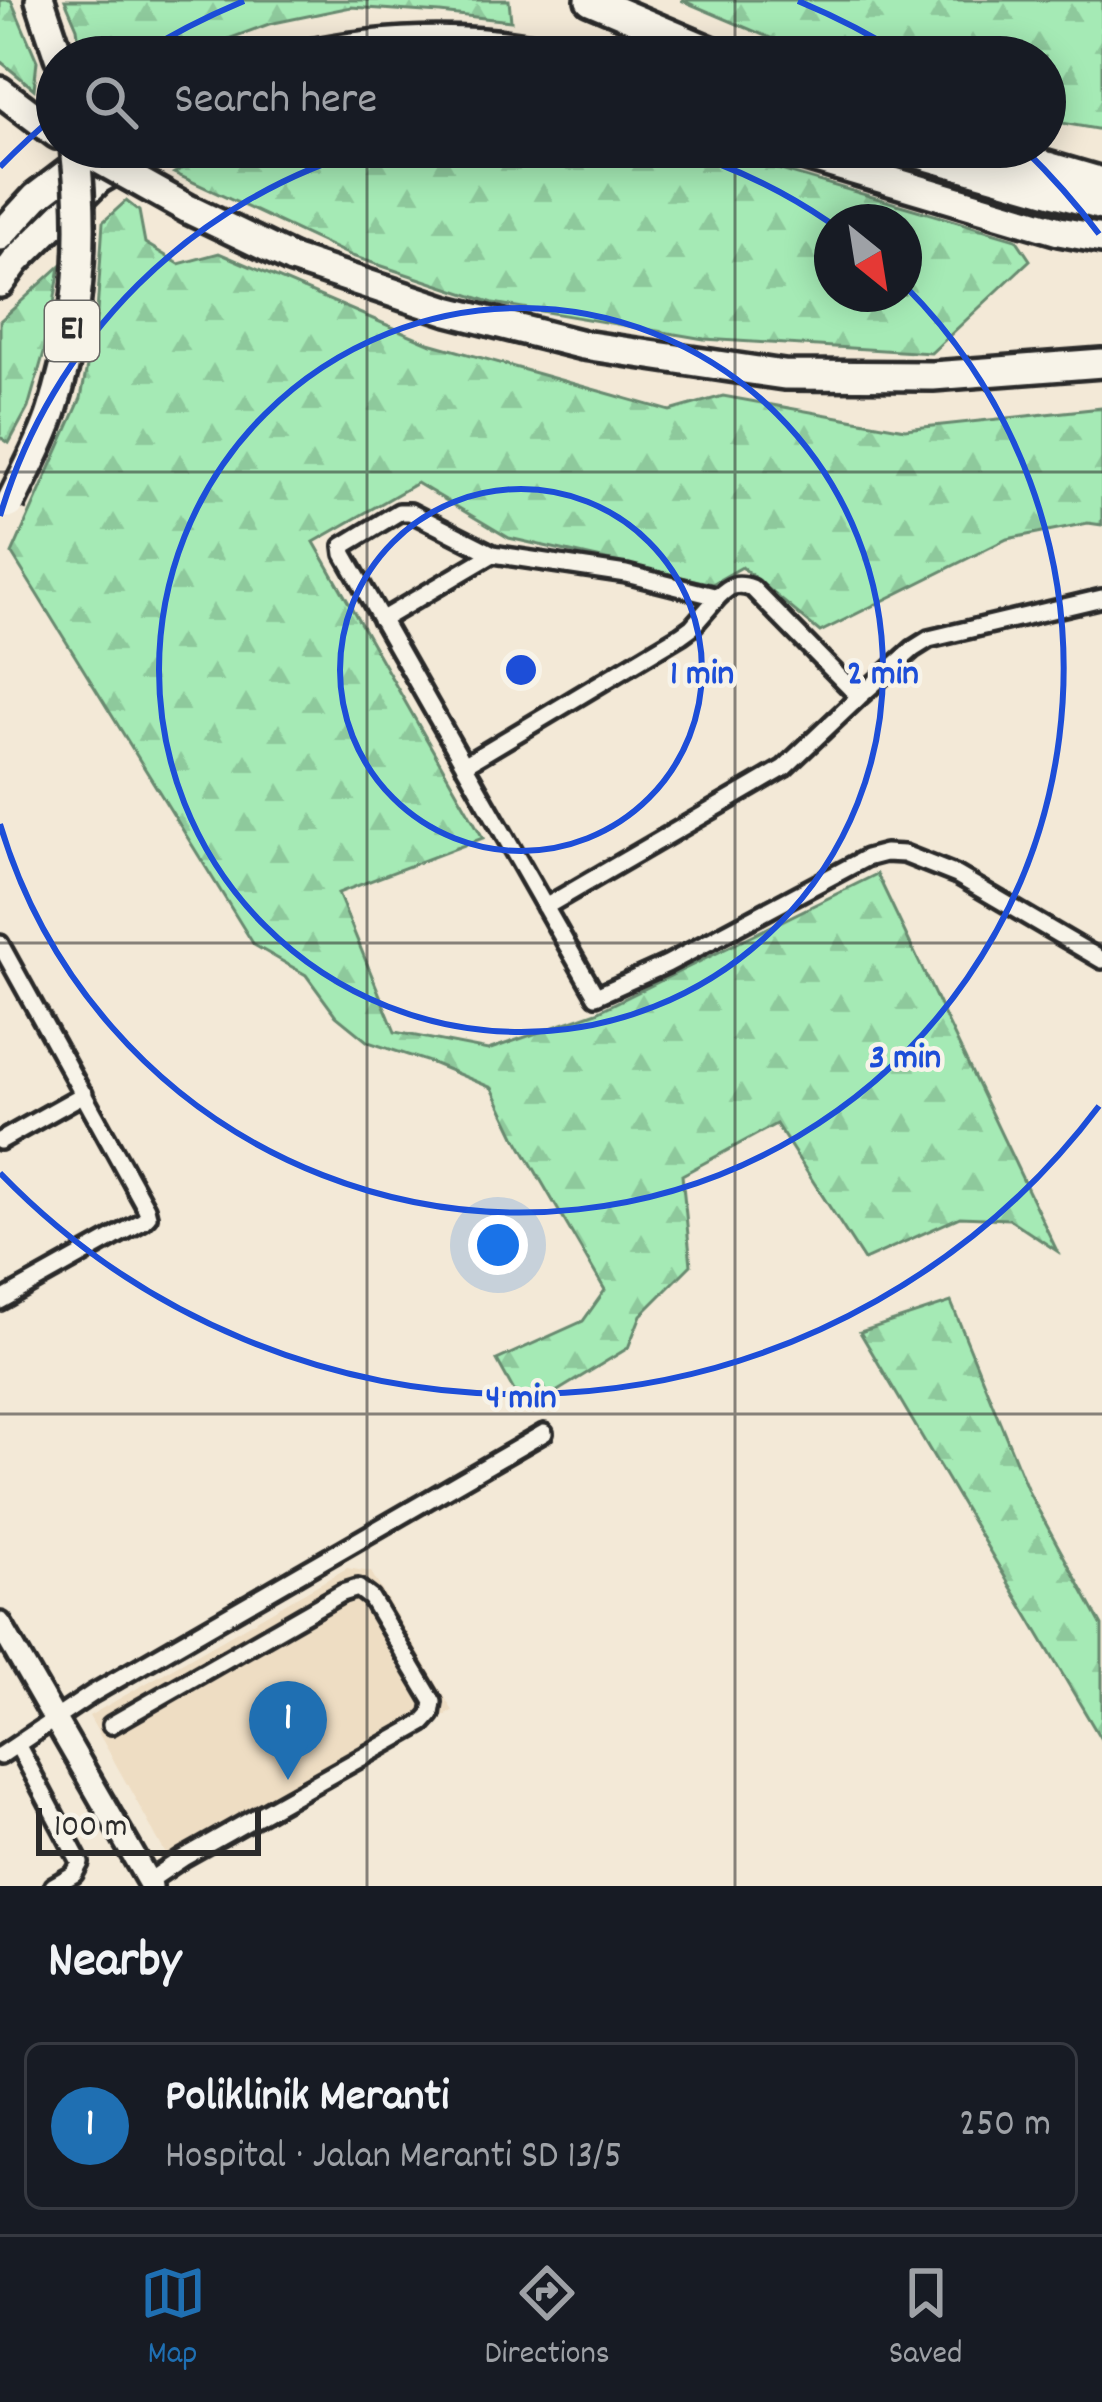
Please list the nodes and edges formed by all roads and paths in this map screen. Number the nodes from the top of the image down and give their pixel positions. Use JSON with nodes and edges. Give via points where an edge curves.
{"nodes":[{"id":1,"x":40,"y":0,"type":"edge"},
{"id":2,"x":590,"y":0,"type":"edge"},
{"id":3,"x":52,"y":36,"type":"edge"},
{"id":4,"x":675,"y":36,"type":"edge"},
{"id":5,"x":0,"y":91,"type":"edge"},
{"id":6,"x":36,"y":118,"type":"edge"},
{"id":7,"x":74,"y":168,"type":"edge"},
{"id":8,"x":77,"y":168,"type":"edge"},
{"id":9,"x":114,"y":168,"type":"edge"},
{"id":10,"x":119,"y":168,"type":"edge"},
{"id":11,"x":847,"y":168,"type":"edge"},
{"id":12,"x":969,"y":168,"type":"edge"},
{"id":13,"x":1054,"y":168,"type":"edge"},
{"id":14,"x":1102,"y":182,"type":"edge"},
{"id":15,"x":1102,"y":206,"type":"edge"},
{"id":16,"x":0,"y":236,"type":"edge"},
{"id":17,"x":1102,"y":238,"type":"edge"},
{"id":18,"x":0,"y":283,"type":"edge"},
{"id":19,"x":1102,"y":363,"type":"edge"},
{"id":20,"x":5,"y":512,"type":"edge"},
{"id":21,"x":493,"y":554,"type":"junction"},
{"id":22,"x":718,"y":597,"type":"junction"},
{"id":23,"x":1102,"y":598,"type":"edge"},
{"id":24,"x":381,"y":620,"type":"junction"},
{"id":25,"x":859,"y":697,"type":"junction"},
{"id":26,"x":464,"y":765,"type":"junction"},
{"id":27,"x":544,"y":907,"type":"junction"},
{"id":28,"x":0,"y":944,"type":"edge"},
{"id":29,"x":1098,"y":954,"type":"edge"},
{"id":30,"x":8,"y":977,"type":"edge"},
{"id":31,"x":83,"y":1094,"type":"junction"},
{"id":32,"x":0,"y":1141,"type":"edge"},
{"id":33,"x":0,"y":1301,"type":"edge"},
{"id":34,"x":544,"y":1433,"type":"dead end"},
{"id":35,"x":0,"y":1624,"type":"edge"},
{"id":36,"x":54,"y":1721,"type":"junction"},
{"id":37,"x":111,"y":1725,"type":"dead end"},
{"id":38,"x":18,"y":1746,"type":"junction"},
{"id":39,"x":0,"y":1756,"type":"edge"},
{"id":40,"x":150,"y":1884,"type":"edge"},
{"id":41,"x":53,"y":1886,"type":"edge"}],
"edges":[{"from":1,"to":3,"type":"highway"},
{"from":2,"to":4,"type":"highway"},
{"from":5,"to":6,"type":"highway"},
{"from":7,"to":16,"type":"highway"},
{"from":8,"to":20,"type":"highway","number":"E1","bridge":true,"via":[[76,314],[51,416]]},
{"from":9,"to":19,"type":"highway","bridge":true,"via":[[292,259],[583,345],[784,375],[933,376]]},
{"from":10,"to":18,"type":"highway"},
{"from":11,"to":17,"type":"highway"},
{"from":12,"to":15,"type":"highway"},
{"from":13,"to":14,"type":"highway"},
{"from":21,"to":22,"type":"street"},
{"from":21,"to":24,"type":"street"},
{"from":21,"to":24,"type":"street","via":[[410,512],[346,543],[342,550]]},
{"from":22,"to":25,"type":"street","via":[[728,587],[752,588]]},
{"from":22,"to":26,"type":"street","via":[[681,635]]},
{"from":23,"to":25,"type":"street","via":[[929,639]]},
{"from":24,"to":26,"type":"street"},
{"from":25,"to":27,"type":"street","via":[[784,768]]},
{"from":26,"to":27,"type":"street"},
{"from":27,"to":29,"type":"street","via":[[596,996],[885,853],[957,875]]},
{"from":28,"to":30,"type":"street"},
{"from":30,"to":31,"type":"street"},
{"from":31,"to":32,"type":"street"},
{"from":31,"to":33,"type":"street","via":[[148,1216]]},
{"from":34,"to":36,"type":"street"},
{"from":35,"to":36,"type":"street"},
{"from":36,"to":38,"type":"street"},
{"from":36,"to":40,"type":"street"},
{"from":37,"to":40,"type":"street","via":[[358,1588],[433,1702],[423,1723]]},
{"from":38,"to":39,"type":"street"},
{"from":38,"to":41,"type":"street","via":[[80,1863]]}]}
